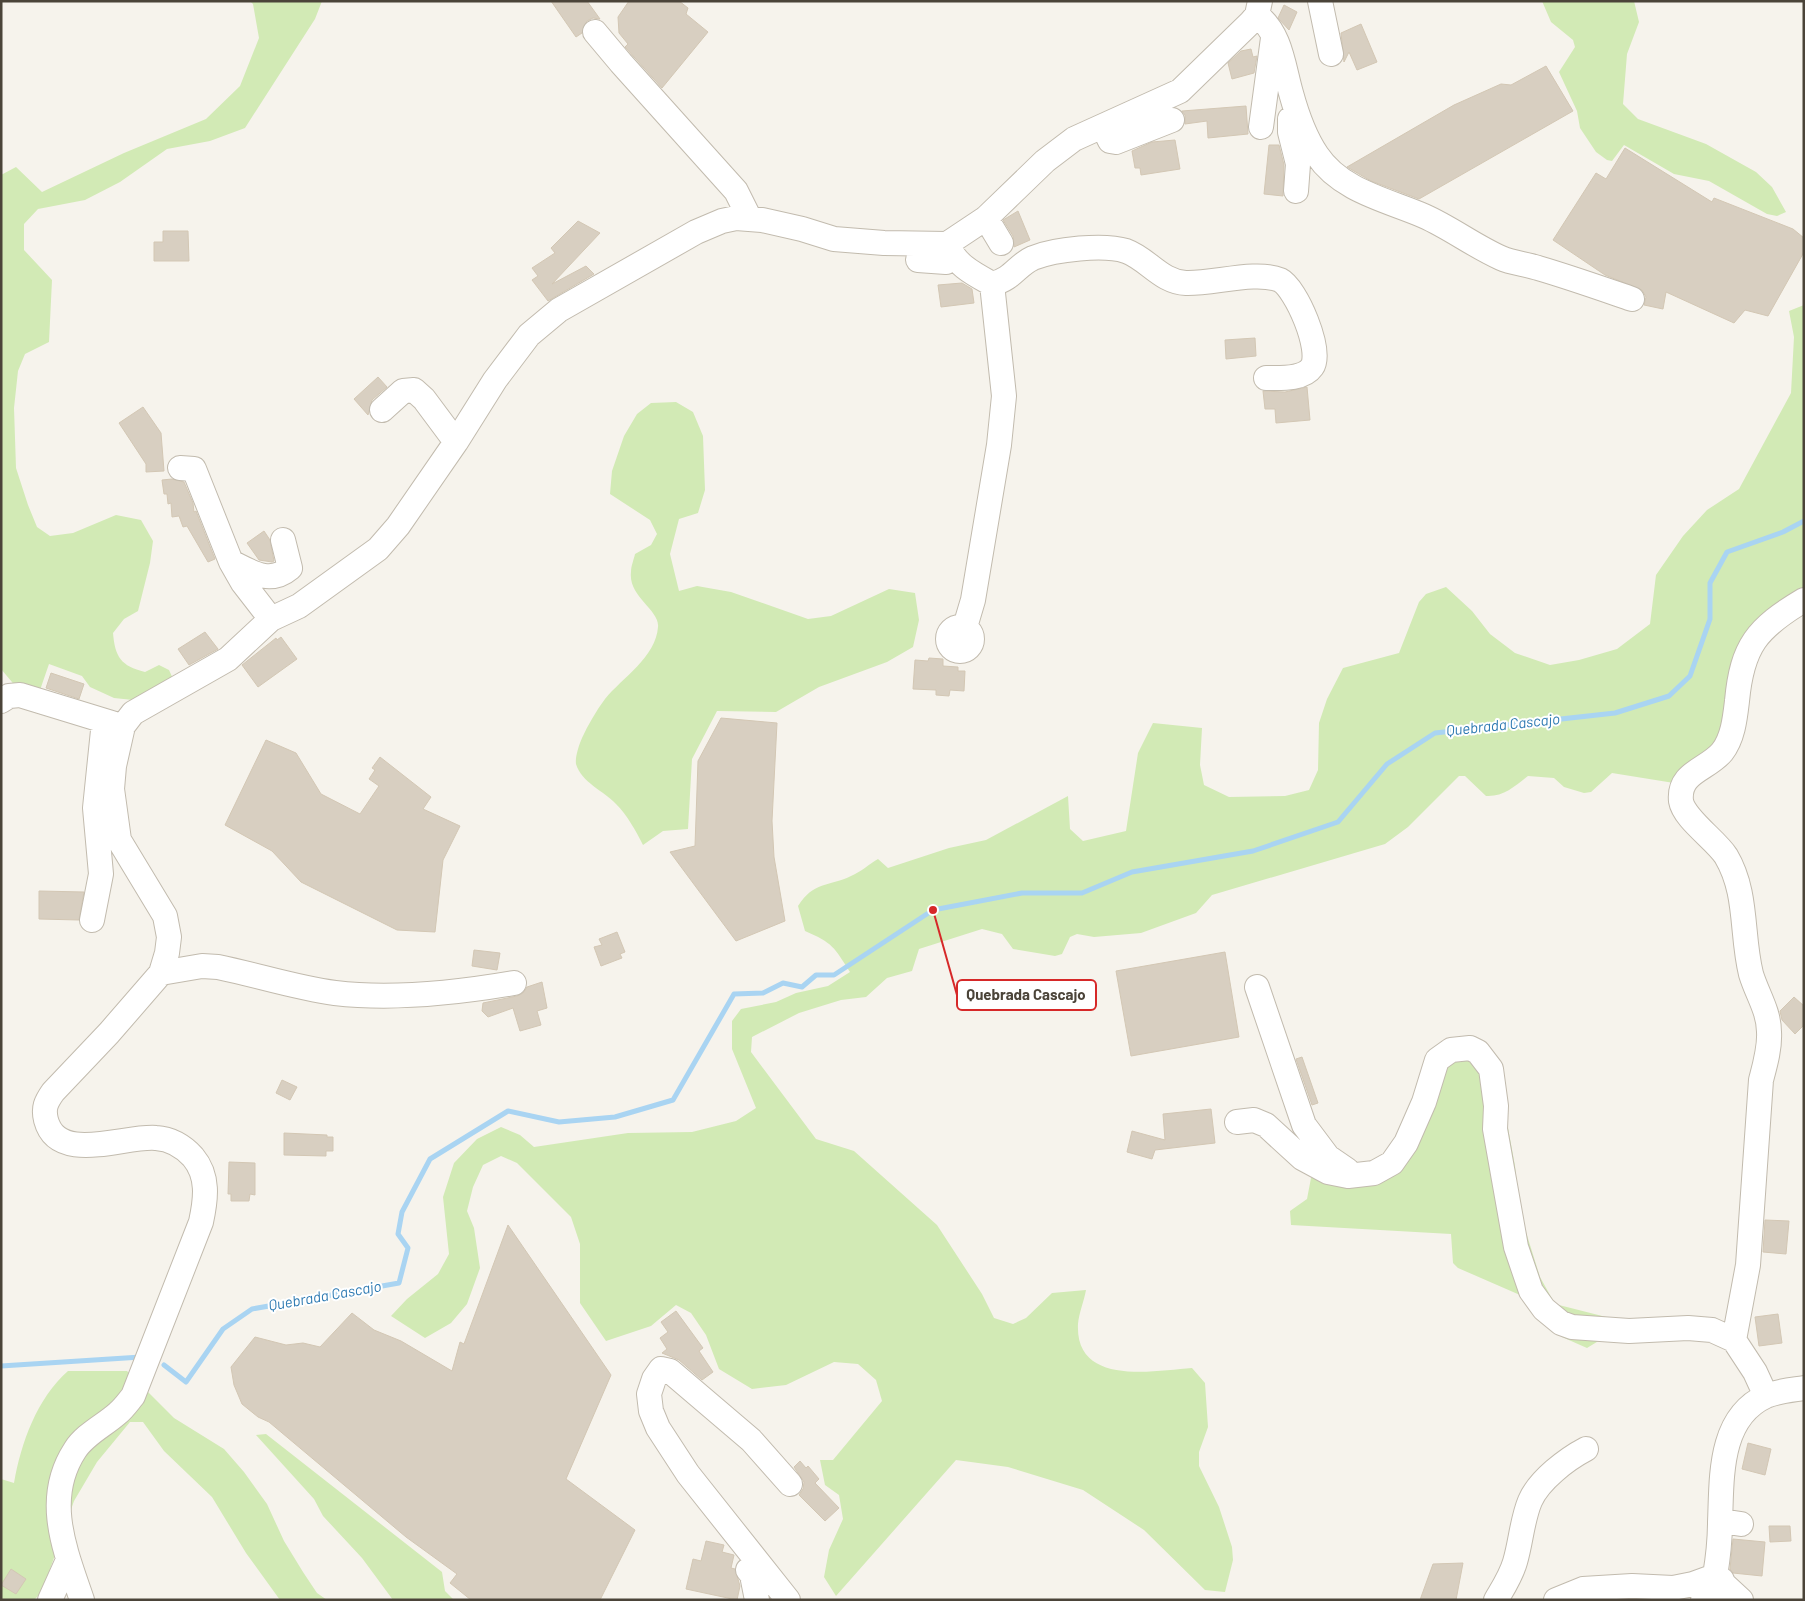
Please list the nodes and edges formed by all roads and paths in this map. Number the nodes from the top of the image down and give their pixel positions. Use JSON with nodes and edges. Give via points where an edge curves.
{"nodes":[{"id":1,"x":1320,"y":1,"type":"edge"},
{"id":2,"x":1258,"y":8,"type":"edge"},
{"id":3,"x":596,"y":32,"type":"dead end"},
{"id":4,"x":1273,"y":34,"type":"junction"},
{"id":5,"x":1331,"y":54,"type":"dead end"},
{"id":6,"x":1290,"y":92,"type":"junction"},
{"id":7,"x":1172,"y":120,"type":"dead end"},
{"id":8,"x":1103,"y":127,"type":"junction"},
{"id":9,"x":1261,"y":127,"type":"dead end"},
{"id":10,"x":1296,"y":191,"type":"dead end"},
{"id":11,"x":986,"y":218,"type":"junction"},
{"id":12,"x":750,"y":219,"type":"junction"},
{"id":13,"x":1000,"y":244,"type":"dead end"},
{"id":14,"x":949,"y":249,"type":"junction"},
{"id":15,"x":918,"y":260,"type":"dead end"},
{"id":16,"x":992,"y":284,"type":"junction"},
{"id":17,"x":1632,"y":299,"type":"dead end"},
{"id":18,"x":1266,"y":378,"type":"dead end"},
{"id":19,"x":382,"y":410,"type":"dead end"},
{"id":20,"x":456,"y":442,"type":"junction"},
{"id":21,"x":180,"y":468,"type":"dead end"},
{"id":22,"x":283,"y":540,"type":"dead end"},
{"id":23,"x":231,"y":562,"type":"junction"},
{"id":24,"x":1804,"y":600,"type":"edge"},
{"id":25,"x":272,"y":620,"type":"junction"},
{"id":26,"x":965,"y":627,"type":"dead end"},
{"id":27,"x":4,"y":696,"type":"edge"},
{"id":28,"x":113,"y":723,"type":"junction"},
{"id":29,"x":92,"y":920,"type":"dead end"},
{"id":30,"x":161,"y":973,"type":"junction"},
{"id":31,"x":514,"y":983,"type":"dead end"},
{"id":32,"x":1258,"y":987,"type":"dead end"},
{"id":33,"x":1237,"y":1122,"type":"dead end"},
{"id":34,"x":1357,"y":1175,"type":"junction"},
{"id":35,"x":1734,"y":1340,"type":"junction"},
{"id":36,"x":1804,"y":1388,"type":"edge"},
{"id":37,"x":1766,"y":1396,"type":"junction"},
{"id":38,"x":1586,"y":1449,"type":"dead end"},
{"id":39,"x":790,"y":1484,"type":"dead end"},
{"id":40,"x":68,"y":1560,"type":"junction"},
{"id":41,"x":748,"y":1570,"type":"dead end"},
{"id":42,"x":1718,"y":1578,"type":"junction"},
{"id":43,"x":1634,"y":1593,"type":"edge"},
{"id":44,"x":50,"y":1600,"type":"edge"},
{"id":45,"x":82,"y":1600,"type":"edge"},
{"id":46,"x":757,"y":1600,"type":"edge"},
{"id":47,"x":788,"y":1600,"type":"edge"},
{"id":48,"x":1496,"y":1600,"type":"edge"},
{"id":49,"x":1556,"y":1600,"type":"edge"},
{"id":50,"x":1703,"y":1600,"type":"edge"},
{"id":51,"x":1741,"y":1600,"type":"edge"}],
"edges":[{"from":1,"to":5,"type":"street"},
{"from":2,"to":4,"type":"street"},
{"from":2,"to":8,"type":"street","via":[[1180,91]]},
{"from":3,"to":12,"type":"street","via":[[620,64],[736,191]]},
{"from":4,"to":6,"type":"street","via":[[1283,57]]},
{"from":4,"to":9,"type":"street"},
{"from":6,"to":10,"type":"street","via":[[1290,132],[1298,164]]},
{"from":6,"to":17,"type":"street","via":[[1312,148],[1325,167],[1342,180],[1370,195],[1425,216],[1503,259]]},
{"from":7,"to":8,"type":"street","via":[[1116,142],[1110,141]]},
{"from":8,"to":11,"type":"street","via":[[1074,139],[1045,161]]},
{"from":11,"to":13,"type":"street"},
{"from":11,"to":14,"type":"street"},
{"from":12,"to":14,"type":"street","via":[[834,239]]},
{"from":12,"to":20,"type":"street","via":[[722,221],[696,232],[559,310],[529,335],[483,396]]},
{"from":14,"to":15,"type":"street","via":[[946,262]]},
{"from":14,"to":16,"type":"street","via":[[962,266]]},
{"from":16,"to":18,"type":"street","via":[[1008,278],[1032,258],[1105,248],[1126,251],[1156,272],[1184,283],[1252,277],[1280,280],[1292,290],[1316,360],[1312,369],[1297,376]]},
{"from":16,"to":26,"type":"street","via":[[1004,396],[1000,446],[973,600]]},
{"from":19,"to":20,"type":"street","via":[[403,391],[414,390]]},
{"from":20,"to":25,"type":"street","via":[[398,526],[378,549],[299,606]]},
{"from":21,"to":23,"type":"street","via":[[194,469]]},
{"from":22,"to":23,"type":"street","via":[[290,568],[283,574],[266,578]]},
{"from":23,"to":25,"type":"street"},
{"from":24,"to":35,"type":"street","via":[[1763,628],[1749,648],[1739,682],[1731,735],[1721,752],[1689,776],[1681,788],[1682,803],[1690,817],[1725,854],[1738,884],[1750,967],[1770,1031],[1761,1080],[1748,1265]]},
{"from":25,"to":28,"type":"street","via":[[228,659]]},
{"from":27,"to":28,"type":"street","via":[[20,694]]},
{"from":28,"to":29,"type":"street","via":[[95,808],[101,874]]},
{"from":28,"to":30,"type":"street","via":[[112,789],[119,840],[165,916],[170,937]]},
{"from":30,"to":31,"type":"street","via":[[202,966],[218,967],[333,993],[366,996],[446,993]]},
{"from":30,"to":40,"type":"street","via":[[46,1102],[44,1112],[48,1127],[60,1140],[72,1144],[155,1138],[174,1142],[196,1161],[204,1175],[206,1197],[201,1222],[133,1396],[120,1412],[75,1449],[62,1479],[57,1505]]},
{"from":32,"to":34,"type":"street","via":[[1304,1125],[1328,1157]]},
{"from":33,"to":34,"type":"street","via":[[1254,1120],[1266,1126],[1302,1158],[1328,1172]]},
{"from":34,"to":35,"type":"street","via":[[1374,1173],[1392,1163],[1406,1143],[1424,1102],[1437,1060],[1451,1050],[1470,1048],[1478,1052],[1491,1069],[1496,1106],[1495,1129],[1516,1247],[1531,1291],[1544,1309],[1561,1323],[1572,1327],[1629,1331],[1712,1330]]},
{"from":35,"to":37,"type":"street"},
{"from":36,"to":37,"type":"street"},
{"from":37,"to":42,"type":"street","via":[[1735,1425],[1728,1445],[1722,1468],[1731,1522]]},
{"from":38,"to":48,"type":"street","via":[[1565,1462],[1530,1500],[1516,1561]]},
{"from":39,"to":47,"type":"street","via":[[751,1440],[670,1371],[661,1369],[649,1394],[658,1428],[688,1474]]},
{"from":40,"to":44,"type":"street"},
{"from":40,"to":45,"type":"street"},
{"from":41,"to":46,"type":"street"},
{"from":42,"to":43,"type":"street"},
{"from":42,"to":50,"type":"street","via":[[1720,1588],[1714,1596]]},
{"from":42,"to":51,"type":"street"},
{"from":43,"to":49,"type":"street","via":[[1583,1589]]}]}
